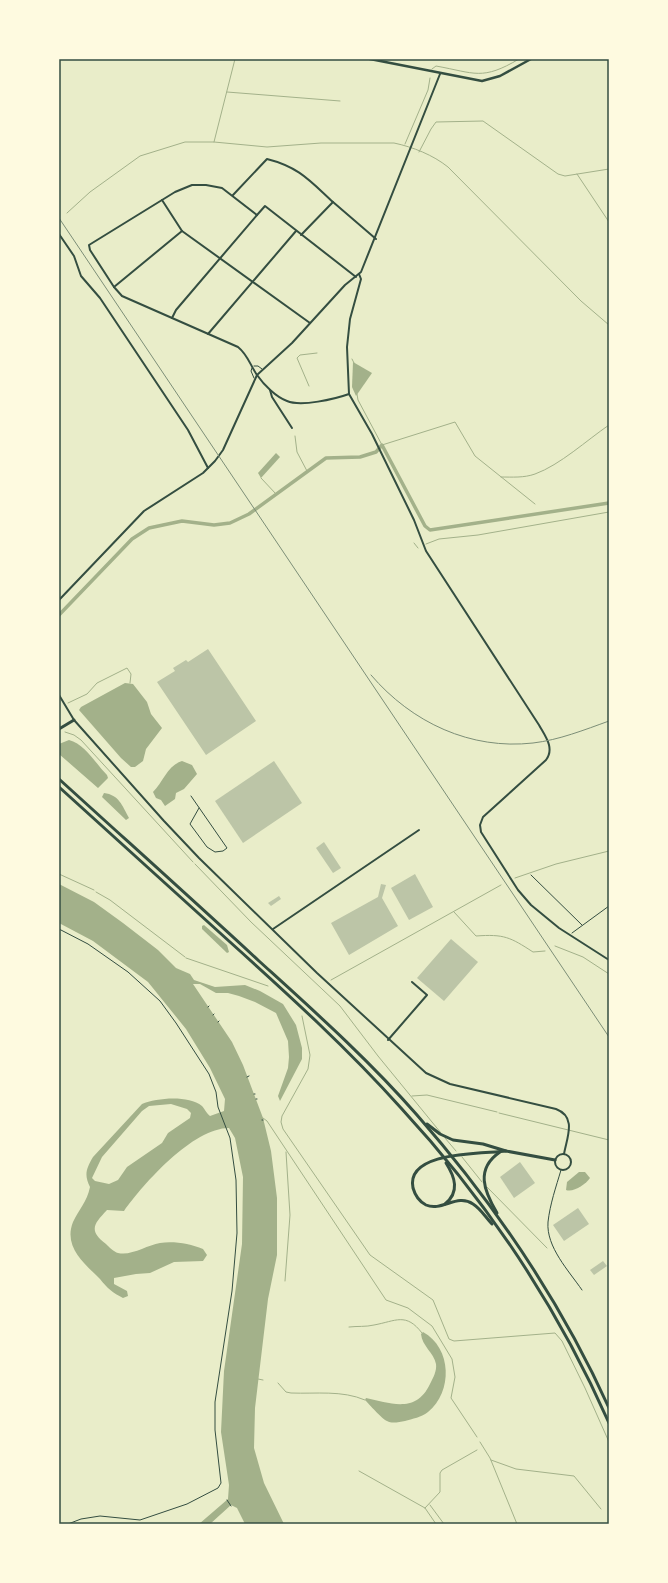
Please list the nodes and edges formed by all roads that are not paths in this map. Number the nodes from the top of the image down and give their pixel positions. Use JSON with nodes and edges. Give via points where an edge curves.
{"nodes":[{"id":1,"x":370,"y":59,"type":"edge"},
{"id":2,"x":532,"y":59,"type":"edge"},
{"id":3,"x":440,"y":74,"type":"junction"},
{"id":4,"x":232,"y":195,"type":"junction"},
{"id":5,"x":162,"y":200,"type":"junction"},
{"id":6,"x":334,"y":202,"type":"junction"},
{"id":7,"x":256,"y":215,"type":"junction"},
{"id":8,"x":182,"y":231,"type":"junction"},
{"id":9,"x":296,"y":231,"type":"junction"},
{"id":10,"x":59,"y":234,"type":"edge"},
{"id":11,"x":301,"y":235,"type":"junction"},
{"id":12,"x":376,"y":239,"type":"junction"},
{"id":13,"x":220,"y":258,"type":"junction"},
{"id":14,"x":359,"y":274,"type":"junction"},
{"id":15,"x":356,"y":277,"type":"junction"},
{"id":16,"x":253,"y":281,"type":"junction"},
{"id":17,"x":114,"y":287,"type":"junction"},
{"id":18,"x":172,"y":318,"type":"junction"},
{"id":19,"x":310,"y":323,"type":"junction"},
{"id":20,"x":208,"y":334,"type":"junction"},
{"id":21,"x":252,"y":366,"type":"junction"},
{"id":22,"x":262,"y":369,"type":"junction"},
{"id":23,"x":257,"y":375,"type":"junction"},
{"id":24,"x":255,"y":379,"type":"junction"},
{"id":25,"x":270,"y":389,"type":"junction"},
{"id":26,"x":349,"y":394,"type":"junction"},
{"id":27,"x":292,"y":428,"type":"dead end"},
{"id":28,"x":208,"y":468,"type":"junction"},
{"id":29,"x":59,"y":600,"type":"edge"},
{"id":30,"x":59,"y":695,"type":"edge"},
{"id":31,"x":74,"y":720,"type":"junction"},
{"id":32,"x":59,"y":729,"type":"edge"},
{"id":33,"x":59,"y":778,"type":"edge"},
{"id":34,"x":59,"y":787,"type":"edge"},
{"id":35,"x":191,"y":796,"type":"dead end"},
{"id":36,"x":199,"y":808,"type":"junction"},
{"id":37,"x":420,"y":830,"type":"dead end"},
{"id":38,"x":273,"y":929,"type":"junction"},
{"id":39,"x":609,"y":960,"type":"edge"},
{"id":40,"x":412,"y":982,"type":"dead end"},
{"id":41,"x":388,"y":1040,"type":"junction"},
{"id":42,"x":416,"y":1113,"type":"junction"},
{"id":43,"x":506,"y":1151,"type":"junction"},
{"id":44,"x":438,"y":1152,"type":"junction"},
{"id":45,"x":500,"y":1152,"type":"junction"},
{"id":46,"x":564,"y":1154,"type":"junction"},
{"id":47,"x":555,"y":1160,"type":"junction"},
{"id":48,"x":561,"y":1170,"type":"junction"},
{"id":49,"x":442,"y":1205,"type":"junction"},
{"id":50,"x":502,"y":1224,"type":"junction"},
{"id":51,"x":498,"y":1230,"type":"junction"},
{"id":52,"x":582,"y":1290,"type":"dead end"},
{"id":53,"x":609,"y":1408,"type":"edge"},
{"id":54,"x":609,"y":1423,"type":"edge"}],
"edges":[{"from":1,"to":3,"type":"main road"},
{"from":2,"to":3,"type":"main road","via":[[487,80]]},
{"from":3,"to":12,"type":"street"},
{"from":4,"to":5,"type":"street","via":[[222,188],[206,184],[192,185]]},
{"from":4,"to":6,"type":"street","via":[[267,159],[285,163],[302,173]]},
{"from":4,"to":7,"type":"street"},
{"from":5,"to":8,"type":"street"},
{"from":5,"to":17,"type":"street","via":[[89,245]]},
{"from":6,"to":11,"type":"street"},
{"from":6,"to":12,"type":"street"},
{"from":7,"to":9,"type":"street","via":[[265,206]]},
{"from":7,"to":13,"type":"street"},
{"from":8,"to":13,"type":"street"},
{"from":8,"to":17,"type":"street"},
{"from":9,"to":11,"type":"street"},
{"from":9,"to":16,"type":"street"},
{"from":10,"to":28,"type":"street","via":[[74,256],[81,276],[100,298],[181,418]]},
{"from":11,"to":15,"type":"street"},
{"from":12,"to":14,"type":"street"},
{"from":13,"to":16,"type":"street"},
{"from":13,"to":18,"type":"street"},
{"from":14,"to":15,"type":"street"},
{"from":14,"to":26,"type":"street","via":[[347,347]]},
{"from":15,"to":19,"type":"street"},
{"from":16,"to":19,"type":"street"},
{"from":16,"to":20,"type":"street"},
{"from":17,"to":18,"type":"street","via":[[122,296]]},
{"from":18,"to":20,"type":"street"},
{"from":19,"to":22,"type":"street"},
{"from":20,"to":21,"type":"street","via":[[238,347],[246,354]]},
{"from":21,"to":22,"type":"lane"},
{"from":21,"to":23,"type":"street"},
{"from":21,"to":24,"type":"lane","via":[[251,371]]},
{"from":22,"to":23,"type":"street"},
{"from":23,"to":24,"type":"street"},
{"from":23,"to":25,"type":"street"},
{"from":24,"to":28,"type":"street","via":[[223,450]]},
{"from":25,"to":26,"type":"street","via":[[288,402],[302,403],[335,399]]},
{"from":25,"to":27,"type":"street","via":[[272,397]]},
{"from":26,"to":39,"type":"street","via":[[383,456],[426,551],[539,725],[550,747],[546,760],[483,816],[480,822],[483,837],[524,898],[542,915]]},
{"from":28,"to":29,"type":"street","via":[[144,511]]},
{"from":30,"to":31,"type":"street"},
{"from":31,"to":32,"type":"main road"},
{"from":31,"to":38,"type":"street","via":[[164,821]]},
{"from":33,"to":42,"type":"main road","via":[[323,1019]]},
{"from":34,"to":44,"type":"main road","via":[[291,997],[403,1109]]},
{"from":35,"to":36,"type":"lane"},
{"from":36,"to":36,"type":"lane","via":[[190,824],[207,847],[215,852],[223,851],[227,848]]},
{"from":37,"to":38,"type":"street"},
{"from":38,"to":41,"type":"street"},
{"from":40,"to":41,"type":"street","via":[[427,995]]},
{"from":41,"to":46,"type":"street","via":[[435,1078],[450,1084],[560,1110],[568,1116],[569,1127]]},
{"from":42,"to":43,"type":"main road","via":[[435,1131],[446,1137]]},
{"from":42,"to":50,"type":"main road","via":[[467,1175]]},
{"from":43,"to":45,"type":"main road"},
{"from":43,"to":47,"type":"main road"},
{"from":44,"to":49,"type":"main road","via":[[451,1172],[455,1184],[451,1197]]},
{"from":44,"to":51,"type":"main road"},
{"from":45,"to":49,"type":"main road","via":[[476,1152],[441,1159],[424,1166],[417,1173],[413,1185],[417,1197],[426,1205]]},
{"from":45,"to":50,"type":"main road","via":[[487,1166],[484,1181],[488,1196]]},
{"from":46,"to":47,"type":"street"},
{"from":46,"to":48,"type":"street","via":[[570,1158],[571,1163],[569,1168]]},
{"from":47,"to":48,"type":"street","via":[[555,1166]]},
{"from":48,"to":52,"type":"lane","via":[[548,1222],[549,1234],[558,1254]]},
{"from":49,"to":51,"type":"main road","via":[[457,1201],[470,1202]]},
{"from":50,"to":53,"type":"main road","via":[[533,1268],[566,1324]]},
{"from":51,"to":54,"type":"main road","via":[[554,1314],[582,1365]]}]}
